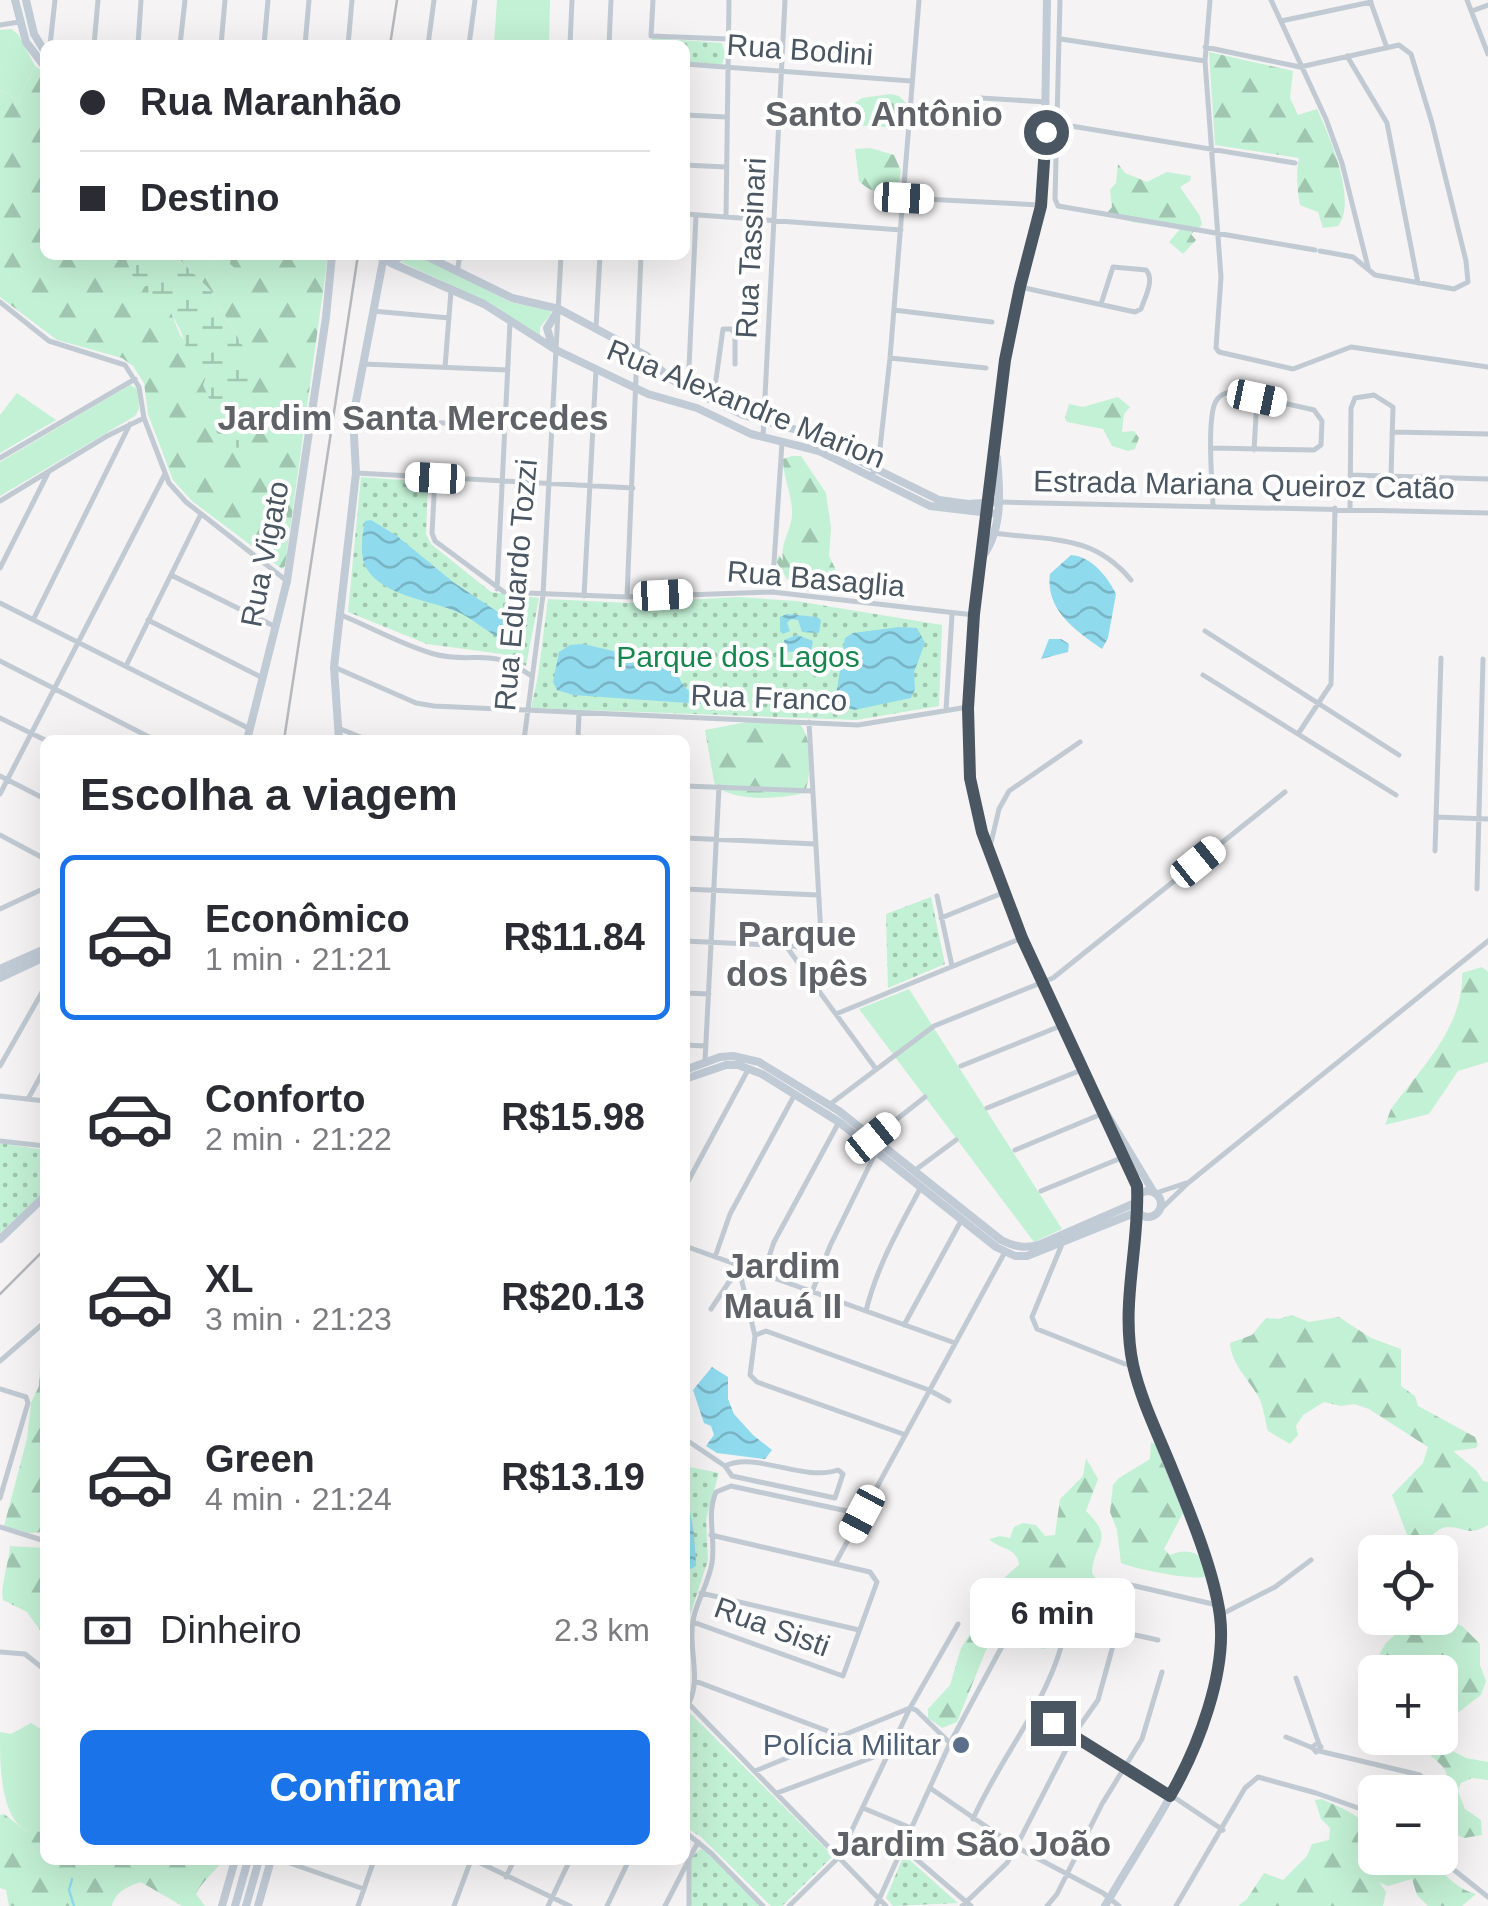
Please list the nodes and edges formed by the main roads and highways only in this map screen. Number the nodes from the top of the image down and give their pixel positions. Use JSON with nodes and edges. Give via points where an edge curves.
{"nodes":[{"id":1,"x":15,"y":0,"type":"edge"},
{"id":2,"x":26,"y":0,"type":"edge"},
{"id":3,"x":1047,"y":0,"type":"edge"},
{"id":4,"x":40,"y":44,"type":"edge"},
{"id":5,"x":40,"y":61,"type":"edge"},
{"id":6,"x":332,"y":260,"type":"edge"},
{"id":7,"x":381,"y":260,"type":"edge"},
{"id":8,"x":386,"y":260,"type":"edge"},
{"id":9,"x":434,"y":260,"type":"edge"},
{"id":10,"x":558,"y":309,"type":"junction"},
{"id":11,"x":556,"y":350,"type":"junction"},
{"id":12,"x":783,"y":426,"type":"junction"},
{"id":13,"x":996,"y":439,"type":"junction"},
{"id":14,"x":782,"y":443,"type":"junction"},
{"id":15,"x":874,"y":472,"type":"junction"},
{"id":16,"x":1000,"y":502,"type":"junction"},
{"id":17,"x":988,"y":503,"type":"junction"},
{"id":18,"x":998,"y":514,"type":"junction"},
{"id":19,"x":986,"y":515,"type":"junction"},
{"id":20,"x":980,"y":559,"type":"junction"},
{"id":21,"x":248,"y":735,"type":"edge"},
{"id":22,"x":339,"y":735,"type":"edge"},
{"id":23,"x":40,"y":951,"type":"edge"},
{"id":24,"x":40,"y":960,"type":"edge"},
{"id":25,"x":0,"y":969,"type":"edge"},
{"id":26,"x":0,"y":978,"type":"edge"},
{"id":27,"x":690,"y":1068,"type":"edge"},
{"id":28,"x":690,"y":1077,"type":"edge"},
{"id":29,"x":794,"y":1094,"type":"junction"},
{"id":30,"x":811,"y":1094,"type":"junction"},
{"id":31,"x":879,"y":1149,"type":"junction"},
{"id":32,"x":1127,"y":1155,"type":"junction"},
{"id":33,"x":1154,"y":1192,"type":"junction"},
{"id":34,"x":40,"y":1201,"type":"edge"},
{"id":35,"x":1137,"y":1206,"type":"junction"},
{"id":36,"x":1152,"y":1217,"type":"junction"},
{"id":37,"x":974,"y":1218,"type":"junction"},
{"id":38,"x":962,"y":1220,"type":"junction"},
{"id":39,"x":1138,"y":1232,"type":"junction"},
{"id":40,"x":0,"y":1239,"type":"edge"},
{"id":41,"x":234,"y":1865,"type":"edge"},
{"id":42,"x":247,"y":1865,"type":"edge"},
{"id":43,"x":258,"y":1865,"type":"edge"},
{"id":44,"x":269,"y":1865,"type":"edge"},
{"id":45,"x":1108,"y":1902,"type":"edge"},
{"id":46,"x":222,"y":1906,"type":"edge"},
{"id":47,"x":235,"y":1906,"type":"edge"},
{"id":48,"x":246,"y":1906,"type":"edge"},
{"id":49,"x":258,"y":1906,"type":"edge"}],
"edges":[{"from":1,"to":5,"type":"main road"},
{"from":2,"to":4,"type":"main road"},
{"from":3,"to":13,"type":"main road","via":[[1041,206],[1005,360]]},
{"from":6,"to":21,"type":"main road","name":"Rua Vigato","via":[[287,581]]},
{"from":7,"to":22,"type":"main road","via":[[353,417],[356,473],[334,667]]},
{"from":8,"to":11,"type":"main road","name":"Rua Alexandre Marion","via":[[484,304]]},
{"from":9,"to":10,"type":"main road","name":"Rua Alexandre Marion","via":[[512,298]]},
{"from":10,"to":11,"type":"main road","via":[[547,328]]},
{"from":10,"to":12,"type":"main road","name":"Rua Alexandre Marion","via":[[637,350],[688,389]]},
{"from":11,"to":14,"type":"main road","name":"Rua Alexandre Marion","via":[[638,390]]},
{"from":12,"to":14,"type":"main road"},
{"from":12,"to":15,"type":"main road","name":"Rua Alexandre Marion"},
{"from":13,"to":16,"type":"main road"},
{"from":13,"to":17,"type":"main road"},
{"from":14,"to":15,"type":"main road","name":"Rua Alexandre Marion"},
{"from":15,"to":17,"type":"main road","name":"Rua Alexandre Marion","via":[[940,500]]},
{"from":15,"to":19,"type":"main road","name":"Rua Alexandre Marion","via":[[930,506]]},
{"from":16,"to":17,"type":"main road","name":"Rua Alexandre Marion"},
{"from":16,"to":18,"type":"main road"},
{"from":17,"to":19,"type":"main road"},
{"from":18,"to":19,"type":"main road","name":"Rua Alexandre Marion"},
{"from":18,"to":20,"type":"main road"},
{"from":19,"to":20,"type":"main road"},
{"from":20,"to":32,"type":"main road","via":[[968,708],[974,806],[1041,982]]},
{"from":23,"to":25,"type":"main road"},
{"from":24,"to":26,"type":"main road"},
{"from":27,"to":30,"type":"main road","via":[[720,1057],[746,1058]]},
{"from":28,"to":29,"type":"main road","via":[[726,1065],[748,1068]]},
{"from":29,"to":30,"type":"main road"},
{"from":29,"to":31,"type":"main road"},
{"from":30,"to":31,"type":"main road"},
{"from":31,"to":37,"type":"main road"},
{"from":31,"to":38,"type":"main road"},
{"from":32,"to":33,"type":"main road"},
{"from":32,"to":35,"type":"main road"},
{"from":33,"to":35,"type":"main road","via":[[1145,1191]]},
{"from":33,"to":36,"type":"main road","via":[[1162,1201]]},
{"from":34,"to":40,"type":"main road"},
{"from":35,"to":36,"type":"main road"},
{"from":35,"to":37,"type":"main road","via":[[1031,1248],[1001,1240]]},
{"from":35,"to":38,"type":"main road","via":[[1027,1256],[1005,1252]]},
{"from":35,"to":39,"type":"main road"},
{"from":36,"to":39,"type":"main road"},
{"from":37,"to":38,"type":"main road"},
{"from":39,"to":45,"type":"main road","via":[[1126,1318],[1133,1364],[1187,1507],[1219,1610],[1221,1639],[1194,1752]]},
{"from":41,"to":46,"type":"main road"},
{"from":42,"to":47,"type":"main road"},
{"from":43,"to":48,"type":"main road"},
{"from":44,"to":49,"type":"main road"}]}
